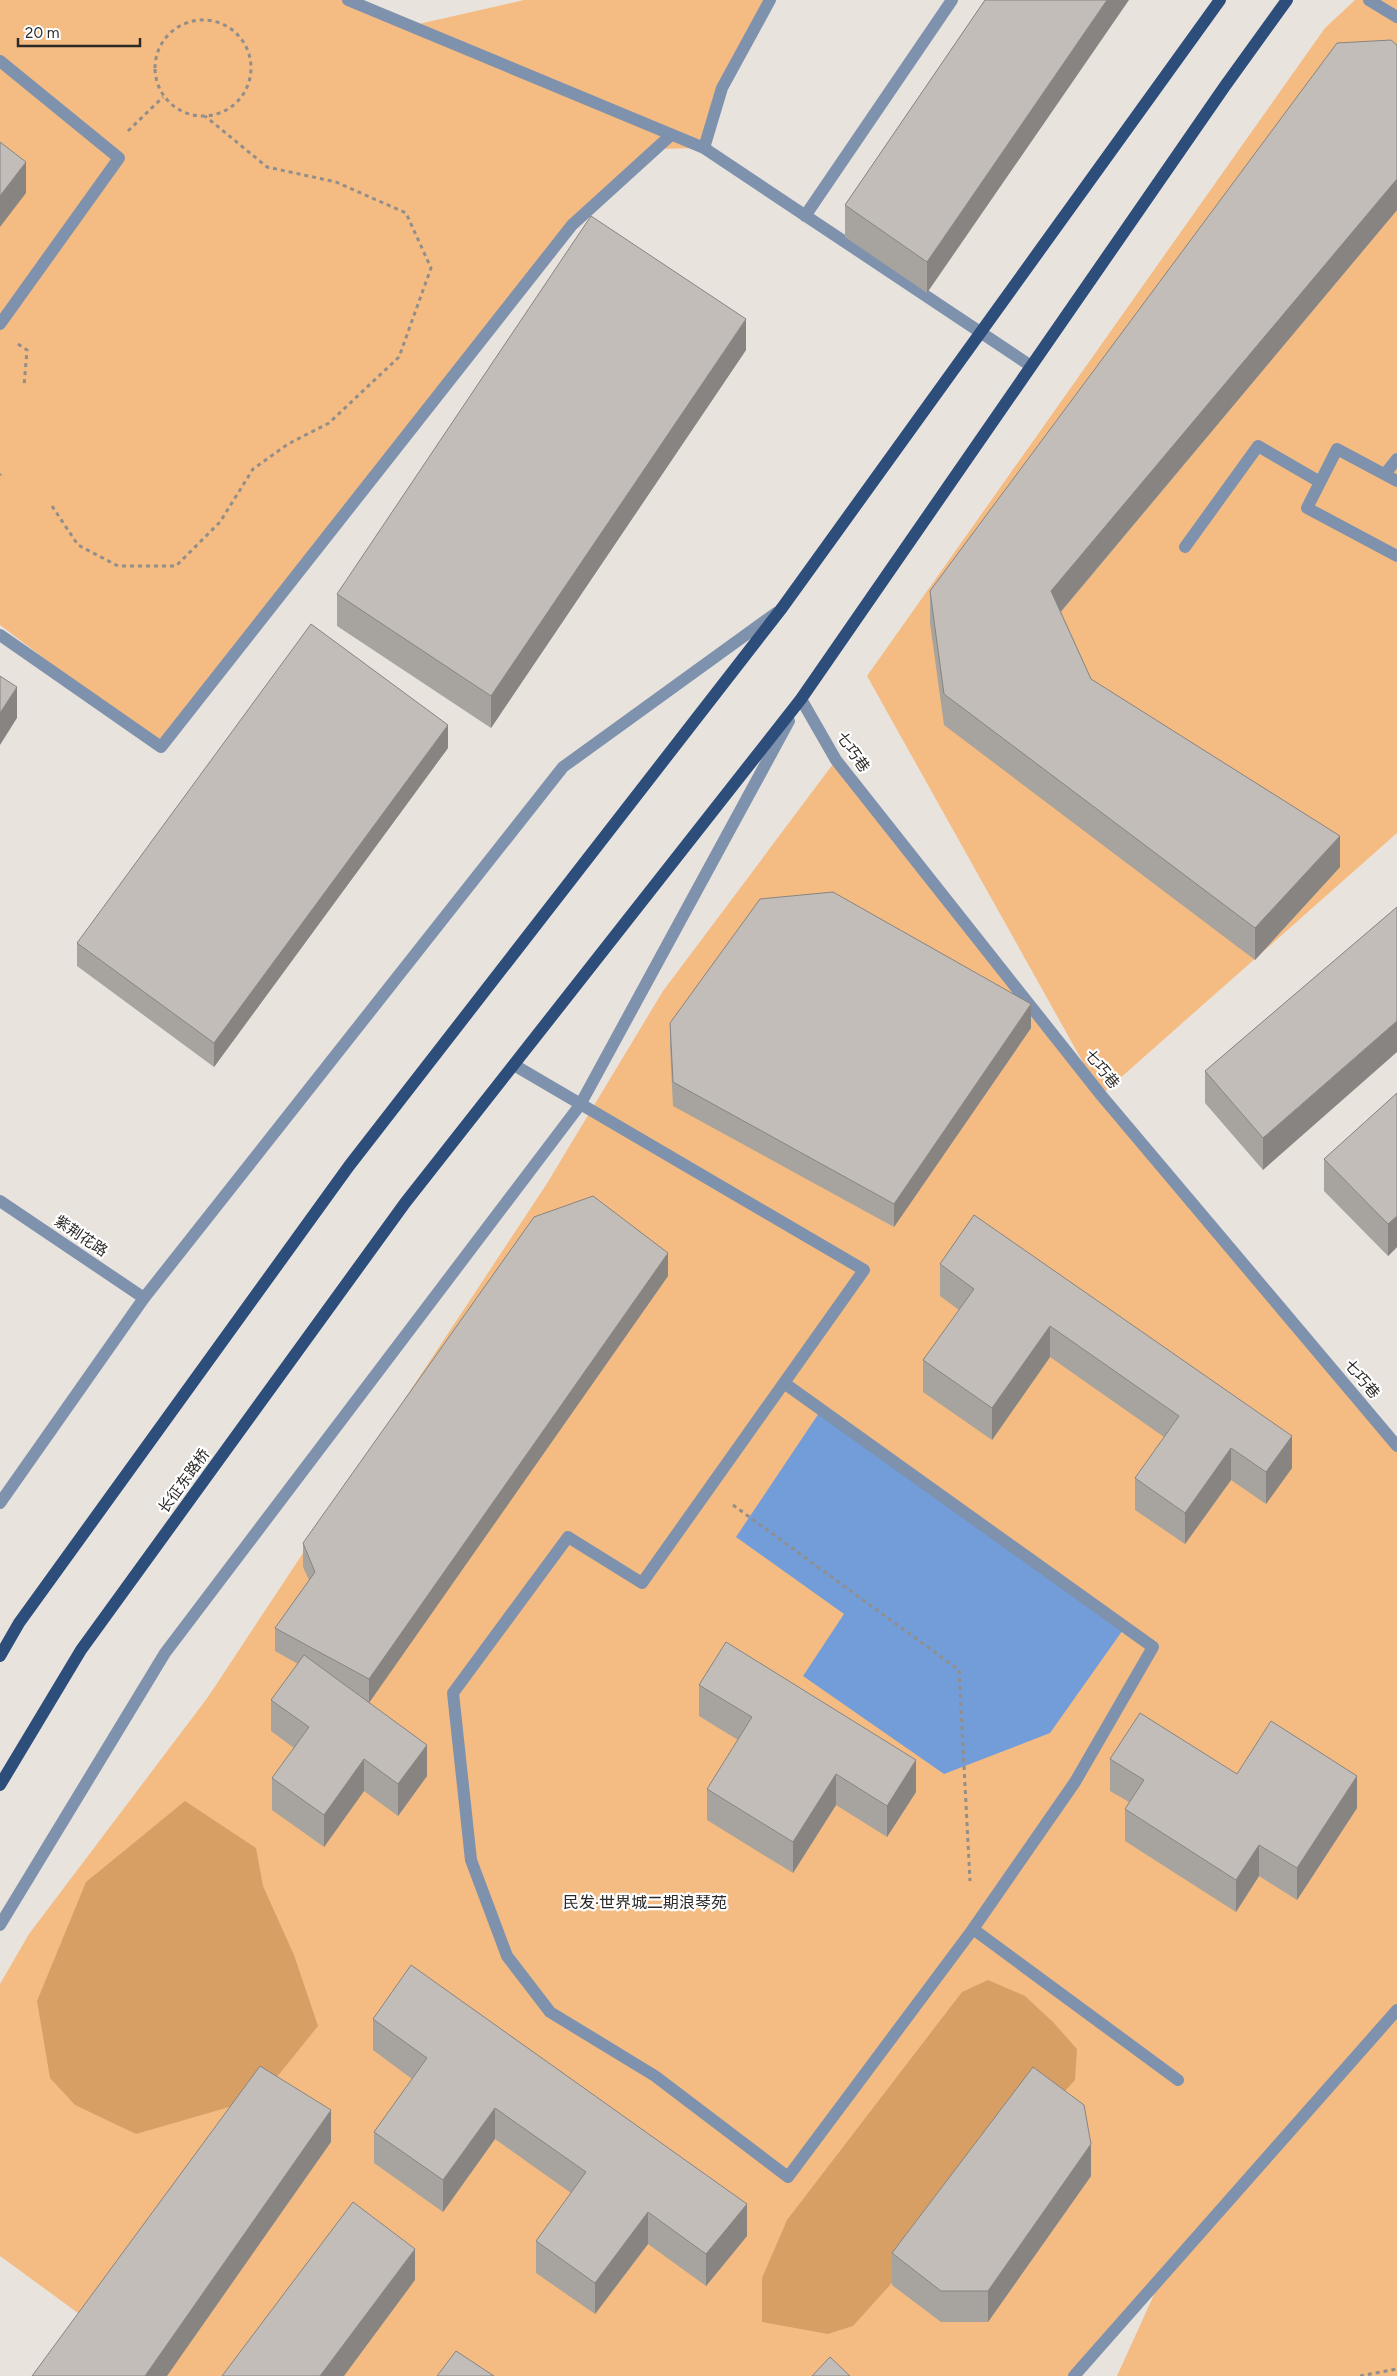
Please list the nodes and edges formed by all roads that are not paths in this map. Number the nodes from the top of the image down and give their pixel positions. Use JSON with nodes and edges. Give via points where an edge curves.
{"nodes":[{"id":1,"x":348,"y":0,"type":"edge"},
{"id":2,"x":770,"y":0,"type":"edge"},
{"id":3,"x":952,"y":0,"type":"edge"},
{"id":4,"x":1220,"y":0,"type":"edge"},
{"id":5,"x":1287,"y":0,"type":"edge"},
{"id":6,"x":1369,"y":0,"type":"edge"},
{"id":7,"x":1397,"y":17,"type":"edge"},
{"id":8,"x":0,"y":61,"type":"edge"},
{"id":9,"x":671,"y":135,"type":"junction"},
{"id":10,"x":704,"y":148,"type":"junction"},
{"id":11,"x":805,"y":216,"type":"junction"},
{"id":12,"x":0,"y":324,"type":"edge"},
{"id":13,"x":981,"y":332,"type":"junction"},
{"id":14,"x":1031,"y":366,"type":"junction"},
{"id":15,"x":1397,"y":459,"type":"edge"},
{"id":16,"x":1385,"y":474,"type":"junction"},
{"id":17,"x":1397,"y":481,"type":"edge"},
{"id":18,"x":1320,"y":482,"type":"junction"},
{"id":19,"x":1185,"y":547,"type":"dead end"},
{"id":20,"x":1397,"y":556,"type":"edge"},
{"id":21,"x":782,"y":608,"type":"junction"},
{"id":22,"x":0,"y":635,"type":"edge"},
{"id":23,"x":801,"y":699,"type":"junction"},
{"id":24,"x":514,"y":1065,"type":"junction"},
{"id":25,"x":580,"y":1105,"type":"junction"},
{"id":26,"x":0,"y":1202,"type":"edge"},
{"id":27,"x":144,"y":1298,"type":"junction"},
{"id":28,"x":784,"y":1383,"type":"junction"},
{"id":29,"x":1397,"y":1446,"type":"edge"},
{"id":30,"x":0,"y":1503,"type":"edge"},
{"id":31,"x":0,"y":1656,"type":"edge"},
{"id":32,"x":0,"y":1784,"type":"edge"},
{"id":33,"x":0,"y":1925,"type":"edge"},
{"id":34,"x":973,"y":1929,"type":"junction"},
{"id":35,"x":1397,"y":2010,"type":"edge"},
{"id":36,"x":1178,"y":2080,"type":"dead end"},
{"id":37,"x":1074,"y":2376,"type":"edge"}],
"edges":[{"from":1,"to":9,"type":"street"},
{"from":2,"to":10,"type":"street","via":[[722,88]]},
{"from":3,"to":11,"type":"street"},
{"from":4,"to":13,"type":"main road"},
{"from":5,"to":14,"type":"main road","name":"长征东路桥"},
{"from":6,"to":7,"type":"street"},
{"from":8,"to":12,"type":"street","via":[[119,158]]},
{"from":9,"to":10,"type":"street"},
{"from":9,"to":22,"type":"street","via":[[572,225],[161,747]]},
{"from":10,"to":11,"type":"street"},
{"from":11,"to":13,"type":"street"},
{"from":13,"to":14,"type":"street"},
{"from":13,"to":21,"type":"main road"},
{"from":14,"to":23,"type":"main road","name":"长征东路桥"},
{"from":15,"to":16,"type":"street"},
{"from":16,"to":17,"type":"street"},
{"from":16,"to":18,"type":"street","via":[[1338,449]]},
{"from":18,"to":19,"type":"street","via":[[1258,446]]},
{"from":18,"to":20,"type":"street","via":[[1307,508]]},
{"from":21,"to":27,"type":"street","via":[[562,768]]},
{"from":21,"to":31,"type":"main road","via":[[349,1166],[19,1623]]},
{"from":23,"to":24,"type":"main road","name":"长征东路桥"},
{"from":23,"to":25,"type":"street"},
{"from":23,"to":29,"type":"street","name":"七巧巷","via":[[836,760],[1101,1095]]},
{"from":24,"to":25,"type":"street"},
{"from":24,"to":32,"type":"main road","name":"长征东路桥","via":[[405,1203],[81,1650]]},
{"from":25,"to":28,"type":"street","via":[[864,1270]]},
{"from":25,"to":33,"type":"street","via":[[165,1653]]},
{"from":26,"to":27,"type":"street","name":"紫荆花路"},
{"from":27,"to":30,"type":"street"},
{"from":28,"to":34,"type":"street","via":[[1153,1647],[1074,1782]]},
{"from":28,"to":34,"type":"street","via":[[642,1583],[568,1537],[453,1692],[471,1860],[507,1956],[550,2012],[655,2076],[788,2177]]},
{"from":34,"to":36,"type":"street"},
{"from":35,"to":37,"type":"street"}]}
